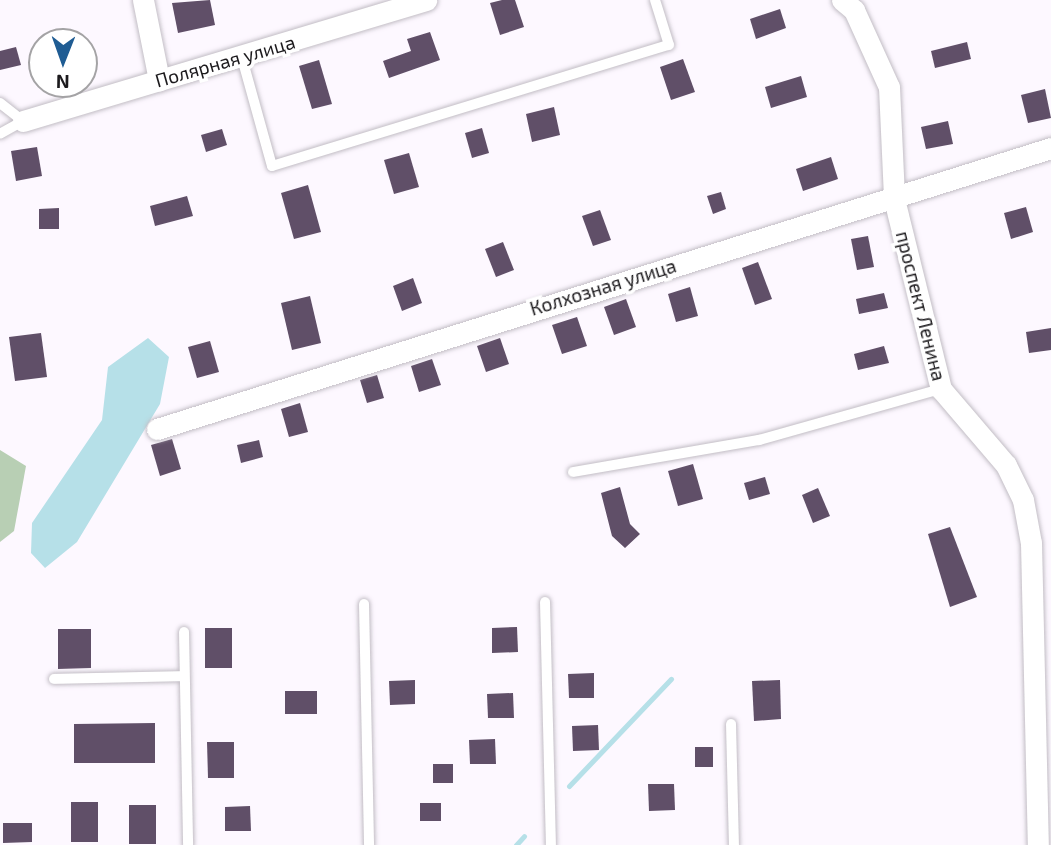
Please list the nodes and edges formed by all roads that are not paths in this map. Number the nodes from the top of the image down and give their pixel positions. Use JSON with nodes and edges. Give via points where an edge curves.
{"nodes":[{"id":1,"x":143,"y":0,"type":"edge"},
{"id":2,"x":426,"y":0,"type":"edge"},
{"id":3,"x":655,"y":0,"type":"edge"},
{"id":4,"x":842,"y":0,"type":"edge"},
{"id":5,"x":242,"y":58,"type":"junction"},
{"id":6,"x":159,"y":80,"type":"junction"},
{"id":7,"x":0,"y":103,"type":"edge"},
{"id":8,"x":23,"y":121,"type":"junction"},
{"id":9,"x":0,"y":134,"type":"edge"},
{"id":10,"x":1051,"y":148,"type":"edge"},
{"id":11,"x":894,"y":199,"type":"junction"},
{"id":12,"x":941,"y":389,"type":"junction"},
{"id":13,"x":156,"y":429,"type":"dead end"},
{"id":14,"x":573,"y":472,"type":"dead end"},
{"id":15,"x":545,"y":602,"type":"dead end"},
{"id":16,"x":363,"y":604,"type":"dead end"},
{"id":17,"x":184,"y":632,"type":"dead end"},
{"id":18,"x":184,"y":676,"type":"junction"},
{"id":19,"x":54,"y":680,"type":"dead end"},
{"id":20,"x":731,"y":724,"type":"dead end"},
{"id":21,"x":188,"y":845,"type":"edge"},
{"id":22,"x":369,"y":845,"type":"edge"},
{"id":23,"x":551,"y":845,"type":"edge"},
{"id":24,"x":734,"y":845,"type":"edge"},
{"id":25,"x":1038,"y":845,"type":"edge"}],
"edges":[{"from":1,"to":6,"type":"street"},
{"from":2,"to":5,"type":"street","name":"Полярная улица"},
{"from":3,"to":5,"type":"lane","via":[[669,45],[272,166]]},
{"from":4,"to":11,"type":"street","name":"проспект Ленина","via":[[854,10],[889,87]]},
{"from":5,"to":6,"type":"street","name":"Полярная улица"},
{"from":6,"to":8,"type":"street","name":"Полярная улица"},
{"from":7,"to":8,"type":"lane"},
{"from":8,"to":9,"type":"lane"},
{"from":10,"to":11,"type":"street","name":"Колхозная улица"},
{"from":11,"to":12,"type":"street","name":"проспект Ленина"},
{"from":11,"to":13,"type":"street","name":"Колхозная улица"},
{"from":12,"to":14,"type":"lane","via":[[759,440]]},
{"from":12,"to":25,"type":"street","name":"проспект Ленина","via":[[1006,465],[1023,500],[1031,543]]},
{"from":15,"to":23,"type":"lane"},
{"from":16,"to":22,"type":"lane"},
{"from":17,"to":18,"type":"lane"},
{"from":18,"to":19,"type":"lane"},
{"from":18,"to":21,"type":"lane"},
{"from":20,"to":24,"type":"lane"}]}
